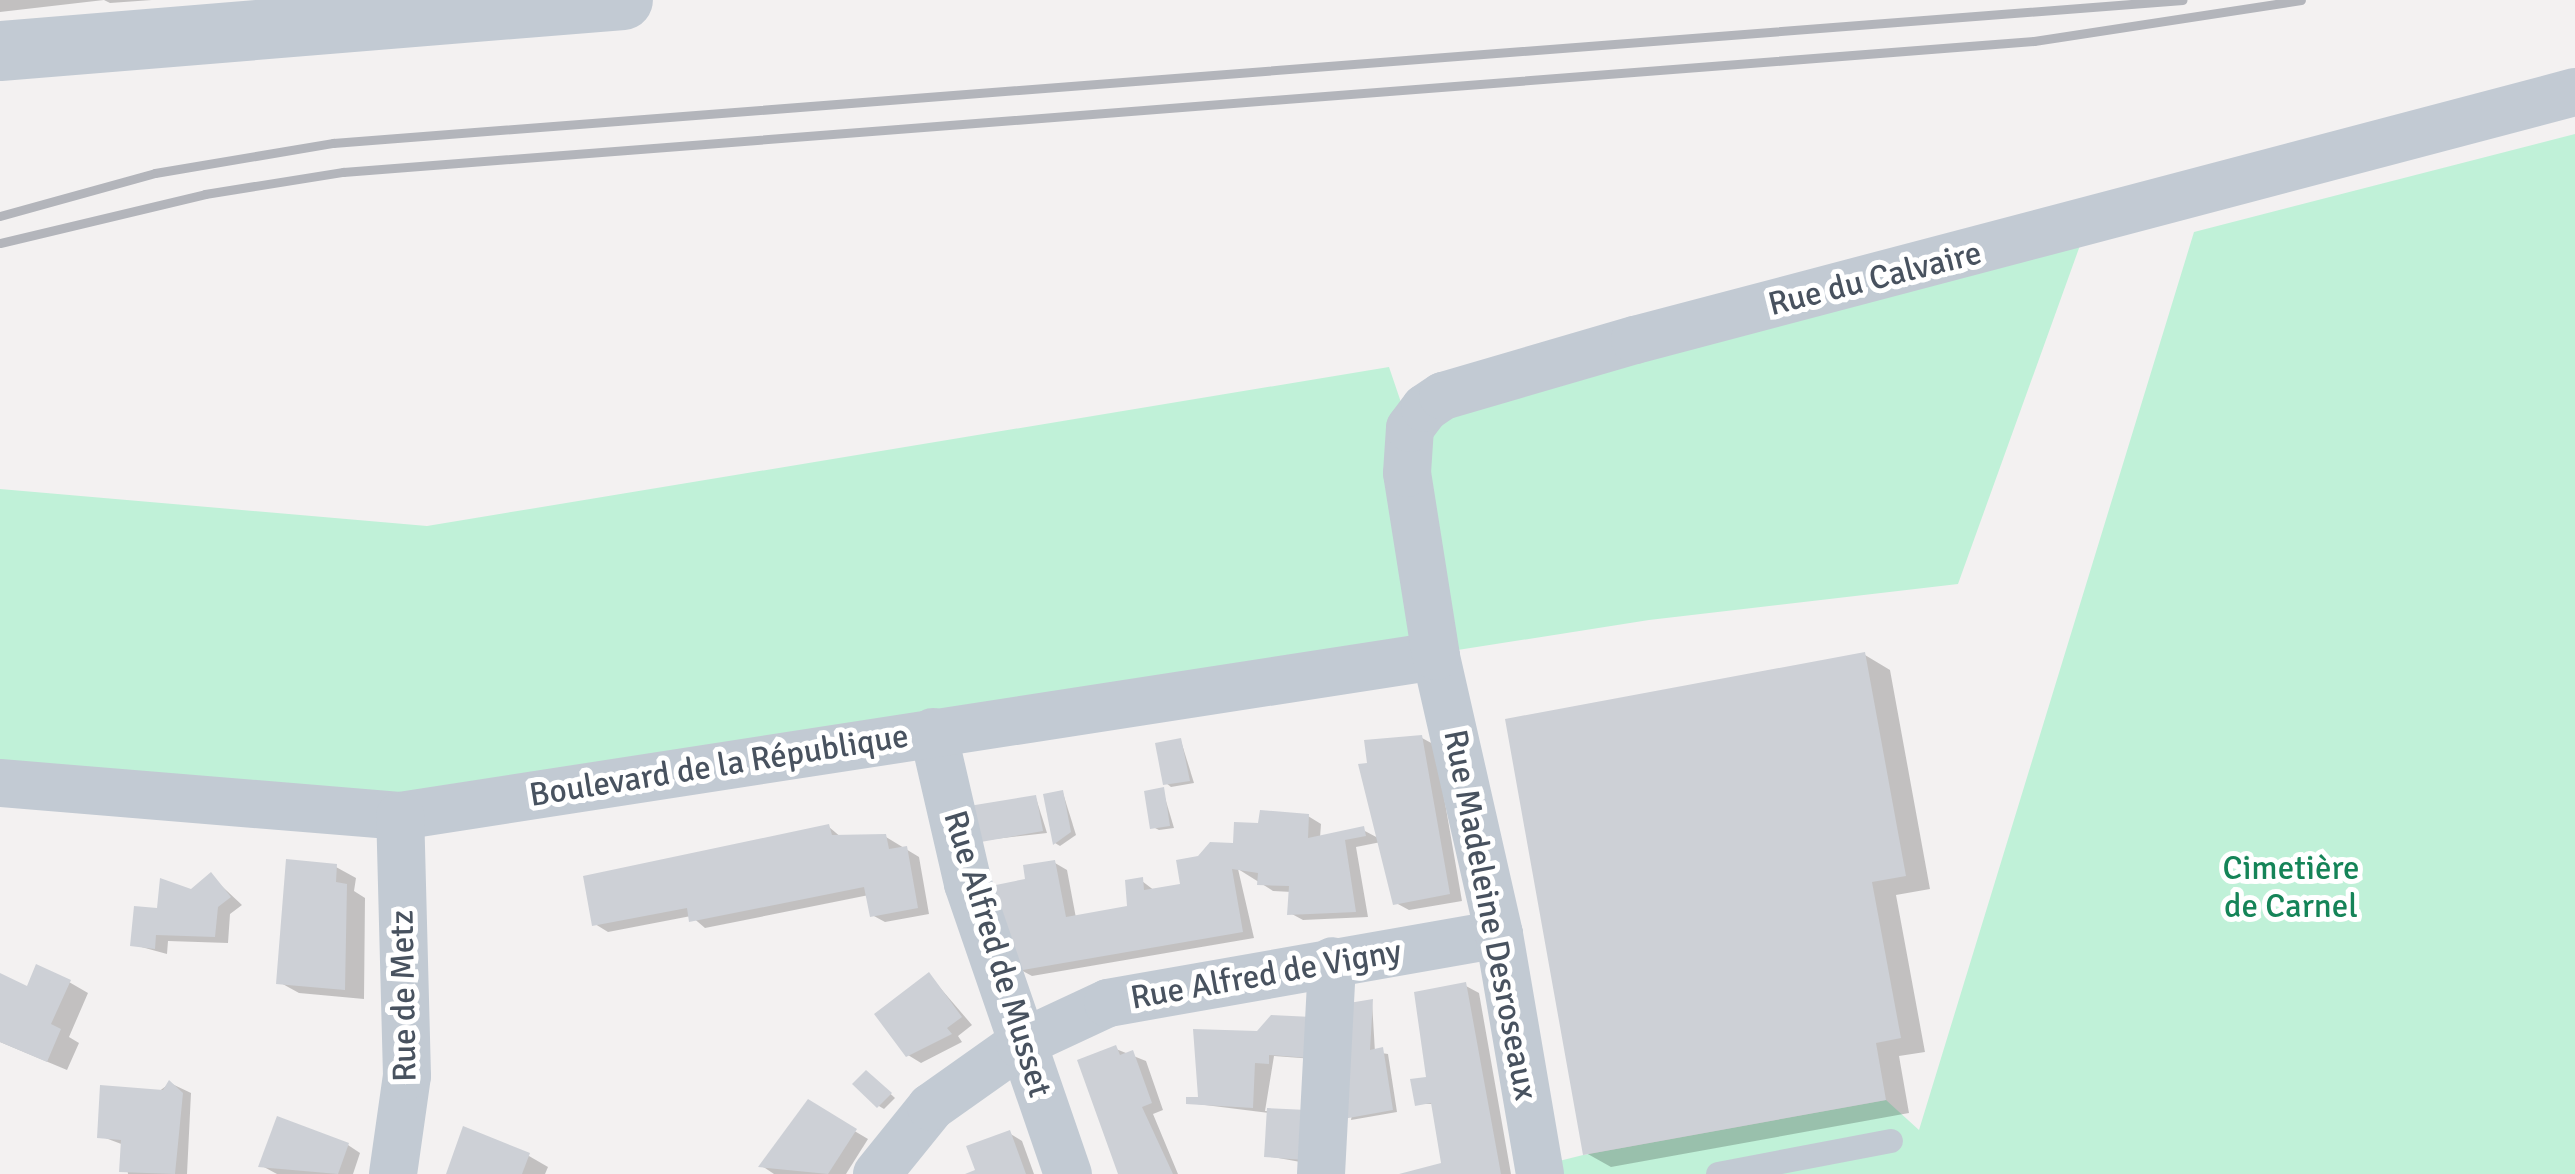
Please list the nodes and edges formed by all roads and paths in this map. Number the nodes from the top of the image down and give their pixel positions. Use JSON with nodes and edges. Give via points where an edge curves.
{"nodes":[{"id":1,"x":623,"y":0,"type":"edge"},
{"id":2,"x":0,"y":51,"type":"edge"},
{"id":3,"x":2575,"y":92,"type":"edge"},
{"id":4,"x":1436,"y":656,"type":"junction"},
{"id":5,"x":933,"y":732,"type":"junction"},
{"id":6,"x":0,"y":783,"type":"edge"},
{"id":7,"x":400,"y":816,"type":"junction"},
{"id":8,"x":1498,"y":934,"type":"junction"},
{"id":9,"x":1332,"y":961,"type":"junction"},
{"id":10,"x":1020,"y":1044,"type":"junction"},
{"id":11,"x":1892,"y":1142,"type":"dead end"},
{"id":12,"x":393,"y":1174,"type":"edge"},
{"id":13,"x":877,"y":1174,"type":"edge"},
{"id":14,"x":1068,"y":1174,"type":"edge"},
{"id":15,"x":1321,"y":1174,"type":"edge"},
{"id":16,"x":1540,"y":1174,"type":"edge"},
{"id":17,"x":1718,"y":1174,"type":"edge"}],
"edges":[{"from":1,"to":2,"type":"street"},
{"from":3,"to":4,"type":"street","name":"Rue du Calvaire","via":[[1443,396],[1410,428],[1407,473]]},
{"from":4,"to":5,"type":"street","name":"Boulevard de la République"},
{"from":4,"to":8,"type":"street","name":"Rue Madeleine Desroseaux"},
{"from":5,"to":7,"type":"street","name":"Boulevard de la République"},
{"from":5,"to":10,"type":"street","name":"Rue Alfred de Musset","via":[[968,884]]},
{"from":6,"to":7,"type":"street","name":"Boulevard de la République"},
{"from":7,"to":12,"type":"street","name":"Rue de Metz","via":[[407,1076]]},
{"from":8,"to":9,"type":"street","name":"Rue Alfred de Vigny"},
{"from":8,"to":16,"type":"street","name":"Rue Madeleine Desroseaux"},
{"from":9,"to":10,"type":"street","name":"Rue Alfred de Vigny","via":[[1108,1003]]},
{"from":9,"to":15,"type":"street"},
{"from":10,"to":13,"type":"street","name":"Rue Alfred de Vigny","via":[[931,1107]]},
{"from":10,"to":14,"type":"street","name":"Rue Alfred de Musset"},
{"from":11,"to":17,"type":"lane"}]}
